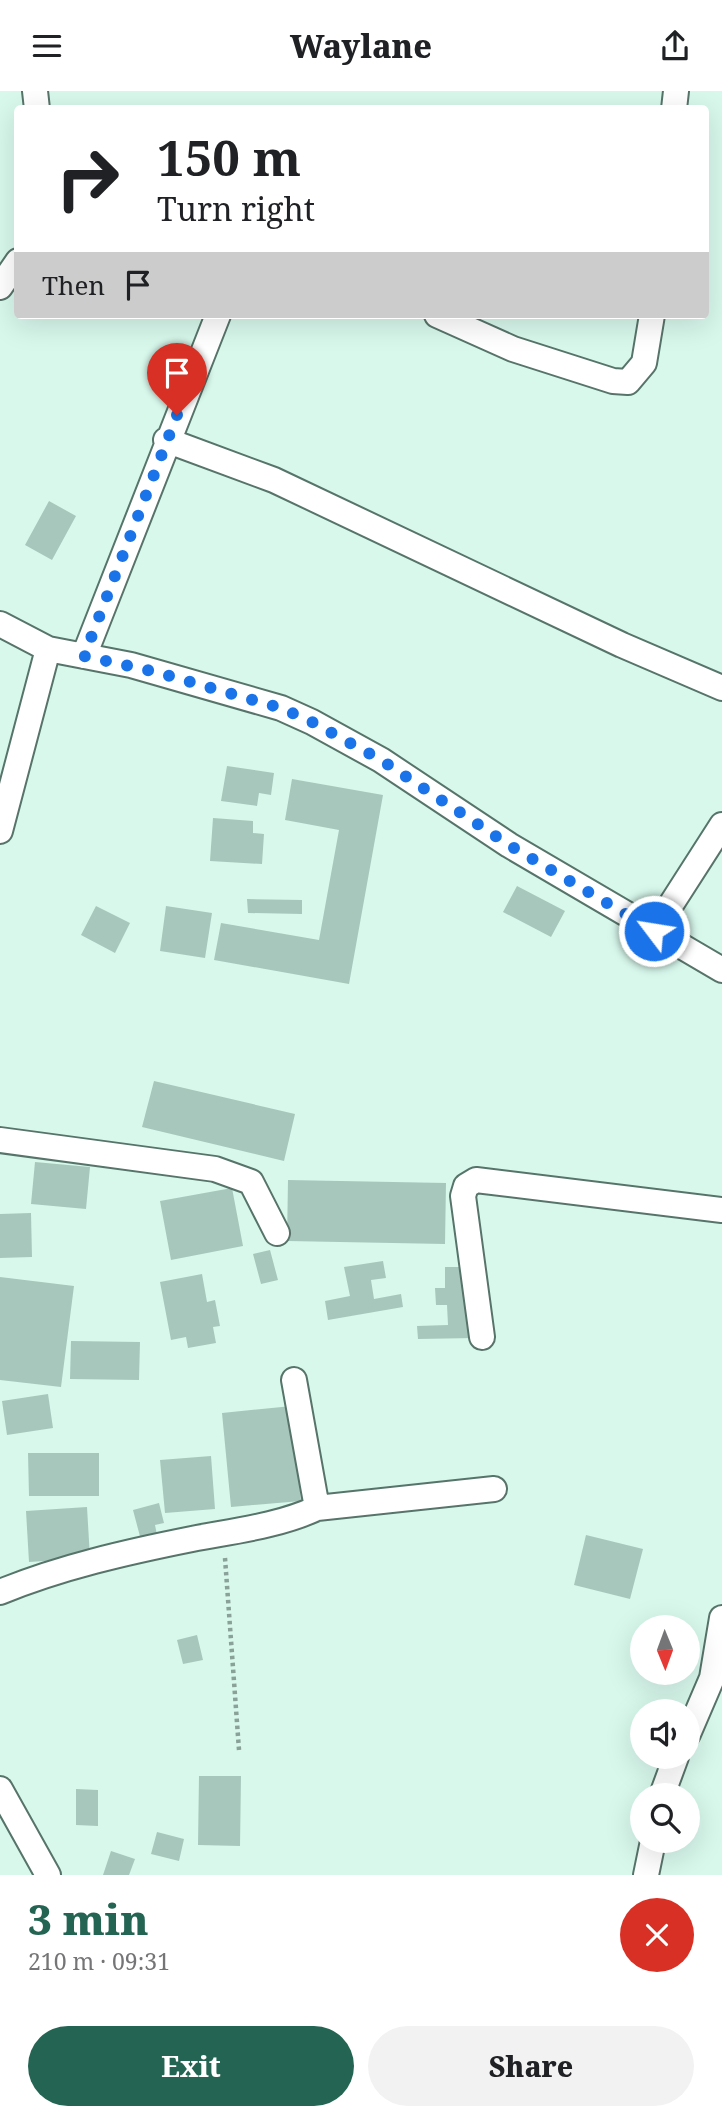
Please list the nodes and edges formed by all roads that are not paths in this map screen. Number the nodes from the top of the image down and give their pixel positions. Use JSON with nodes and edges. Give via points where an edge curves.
{"nodes":[{"id":1,"x":14,"y":267,"type":"edge"},
{"id":2,"x":0,"y":287,"type":"edge"},
{"id":3,"x":216,"y":319,"type":"edge"},
{"id":4,"x":446,"y":319,"type":"edge"},
{"id":5,"x":651,"y":319,"type":"edge"},
{"id":6,"x":166,"y":440,"type":"junction"},
{"id":7,"x":0,"y":624,"type":"edge"},
{"id":8,"x":48,"y":649,"type":"junction"},
{"id":9,"x":84,"y":656,"type":"junction"},
{"id":10,"x":722,"y":688,"type":"edge"},
{"id":11,"x":722,"y":825,"type":"edge"},
{"id":12,"x":0,"y":831,"type":"edge"},
{"id":13,"x":654,"y":931,"type":"junction"},
{"id":14,"x":722,"y":970,"type":"edge"},
{"id":15,"x":0,"y":1140,"type":"edge"},
{"id":16,"x":722,"y":1210,"type":"edge"},
{"id":17,"x":277,"y":1233,"type":"dead end"},
{"id":18,"x":482,"y":1337,"type":"dead end"},
{"id":19,"x":295,"y":1380,"type":"dead end"},
{"id":20,"x":494,"y":1489,"type":"dead end"},
{"id":21,"x":317,"y":1508,"type":"junction"},
{"id":22,"x":0,"y":1592,"type":"edge"},
{"id":23,"x":722,"y":1618,"type":"edge"},
{"id":24,"x":700,"y":1706,"type":"edge"},
{"id":25,"x":0,"y":1789,"type":"edge"},
{"id":26,"x":651,"y":1853,"type":"edge"},
{"id":27,"x":48,"y":1875,"type":"edge"},
{"id":28,"x":646,"y":1875,"type":"edge"}],
"edges":[{"from":1,"to":2,"type":"street"},
{"from":3,"to":6,"type":"street"},
{"from":4,"to":5,"type":"street","via":[[513,349],[628,382],[644,363]]},
{"from":6,"to":9,"type":"street"},
{"from":6,"to":10,"type":"street","via":[[274,480]]},
{"from":7,"to":8,"type":"street"},
{"from":8,"to":9,"type":"street"},
{"from":8,"to":12,"type":"street"},
{"from":9,"to":13,"type":"street","via":[[281,708],[312,722],[381,760],[509,845]]},
{"from":11,"to":13,"type":"street"},
{"from":13,"to":14,"type":"street"},
{"from":15,"to":17,"type":"street","via":[[215,1169],[251,1182]]},
{"from":16,"to":18,"type":"street","via":[[476,1180],[466,1186],[463,1196]]},
{"from":19,"to":21,"type":"street"},
{"from":20,"to":21,"type":"street"},
{"from":21,"to":22,"type":"street","via":[[272,1523],[37,1577]]},
{"from":23,"to":24,"type":"street","via":[[712,1678]]},
{"from":25,"to":27,"type":"street"},
{"from":26,"to":28,"type":"street"}]}
